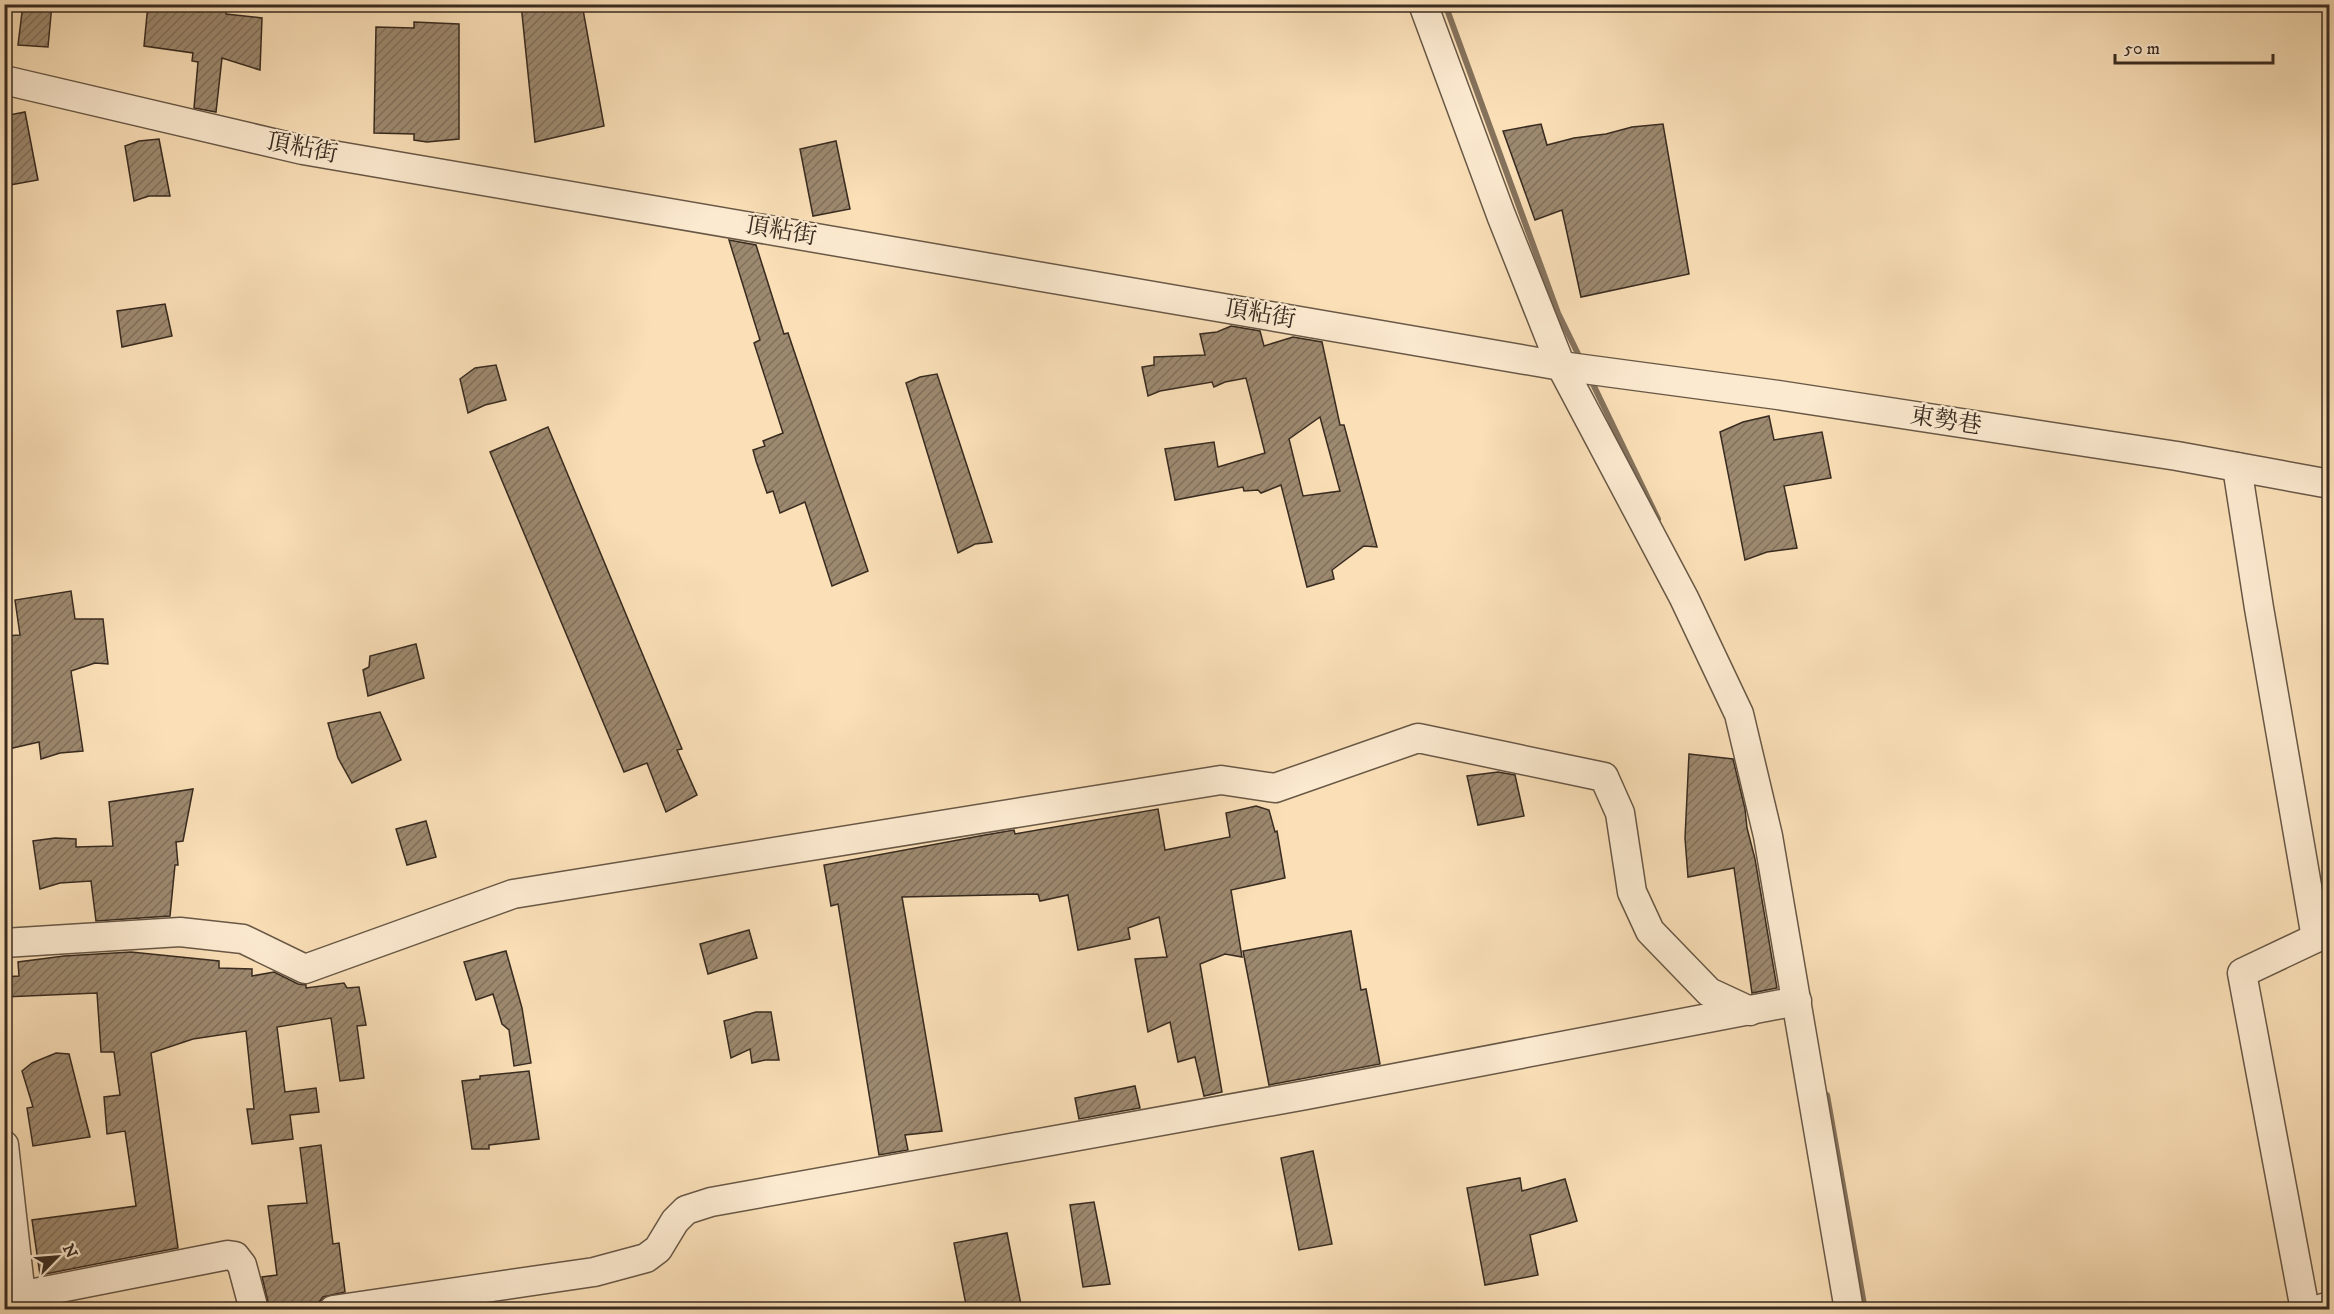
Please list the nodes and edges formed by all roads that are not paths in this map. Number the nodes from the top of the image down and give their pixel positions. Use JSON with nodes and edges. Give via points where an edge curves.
{"nodes":[{"id":1,"x":1423,"y":4,"type":"edge"},
{"id":2,"x":4,"y":80,"type":"edge"},
{"id":3,"x":1561,"y":366,"type":"junction"},
{"id":4,"x":2237,"y":467,"type":"junction"},
{"id":5,"x":2330,"y":484,"type":"edge"},
{"id":6,"x":4,"y":944,"type":"edge"},
{"id":7,"x":1797,"y":1001,"type":"junction"},
{"id":8,"x":1750,"y":1011,"type":"junction"},
{"id":9,"x":4,"y":1145,"type":"edge"},
{"id":10,"x":15,"y":1302,"type":"edge"},
{"id":11,"x":2330,"y":1306,"type":"edge"},
{"id":12,"x":254,"y":1310,"type":"edge"},
{"id":13,"x":333,"y":1310,"type":"edge"},
{"id":14,"x":1849,"y":1310,"type":"edge"},
{"id":15,"x":2306,"y":1310,"type":"edge"},
{"id":16,"x":2317,"y":1310,"type":"edge"}],
"edges":[{"from":1,"to":3,"type":"street"},
{"from":2,"to":3,"type":"street","name":"頂粘街","via":[[303,150]]},
{"from":3,"to":4,"type":"street","name":"東勢巷","via":[[1778,395]]},
{"from":3,"to":7,"type":"street","via":[[1684,598],[1739,714],[1768,836]]},
{"from":4,"to":5,"type":"street","name":"東勢巷"},
{"from":4,"to":15,"type":"street","via":[[2316,938],[2242,973]]},
{"from":6,"to":8,"type":"street","via":[[180,932],[243,939],[305,969],[513,894],[1221,780],[1275,788],[1418,738],[1604,777],[1620,813],[1632,892],[1650,931],[1709,992]]},
{"from":7,"to":8,"type":"street"},
{"from":7,"to":14,"type":"street"},
{"from":8,"to":13,"type":"street","via":[[711,1202],[686,1210],[658,1249],[646,1258],[594,1272]]},
{"from":9,"to":10,"type":"street"},
{"from":10,"to":12,"type":"street","via":[[228,1255],[235,1256],[242,1265]]},
{"from":11,"to":16,"type":"street"}]}
